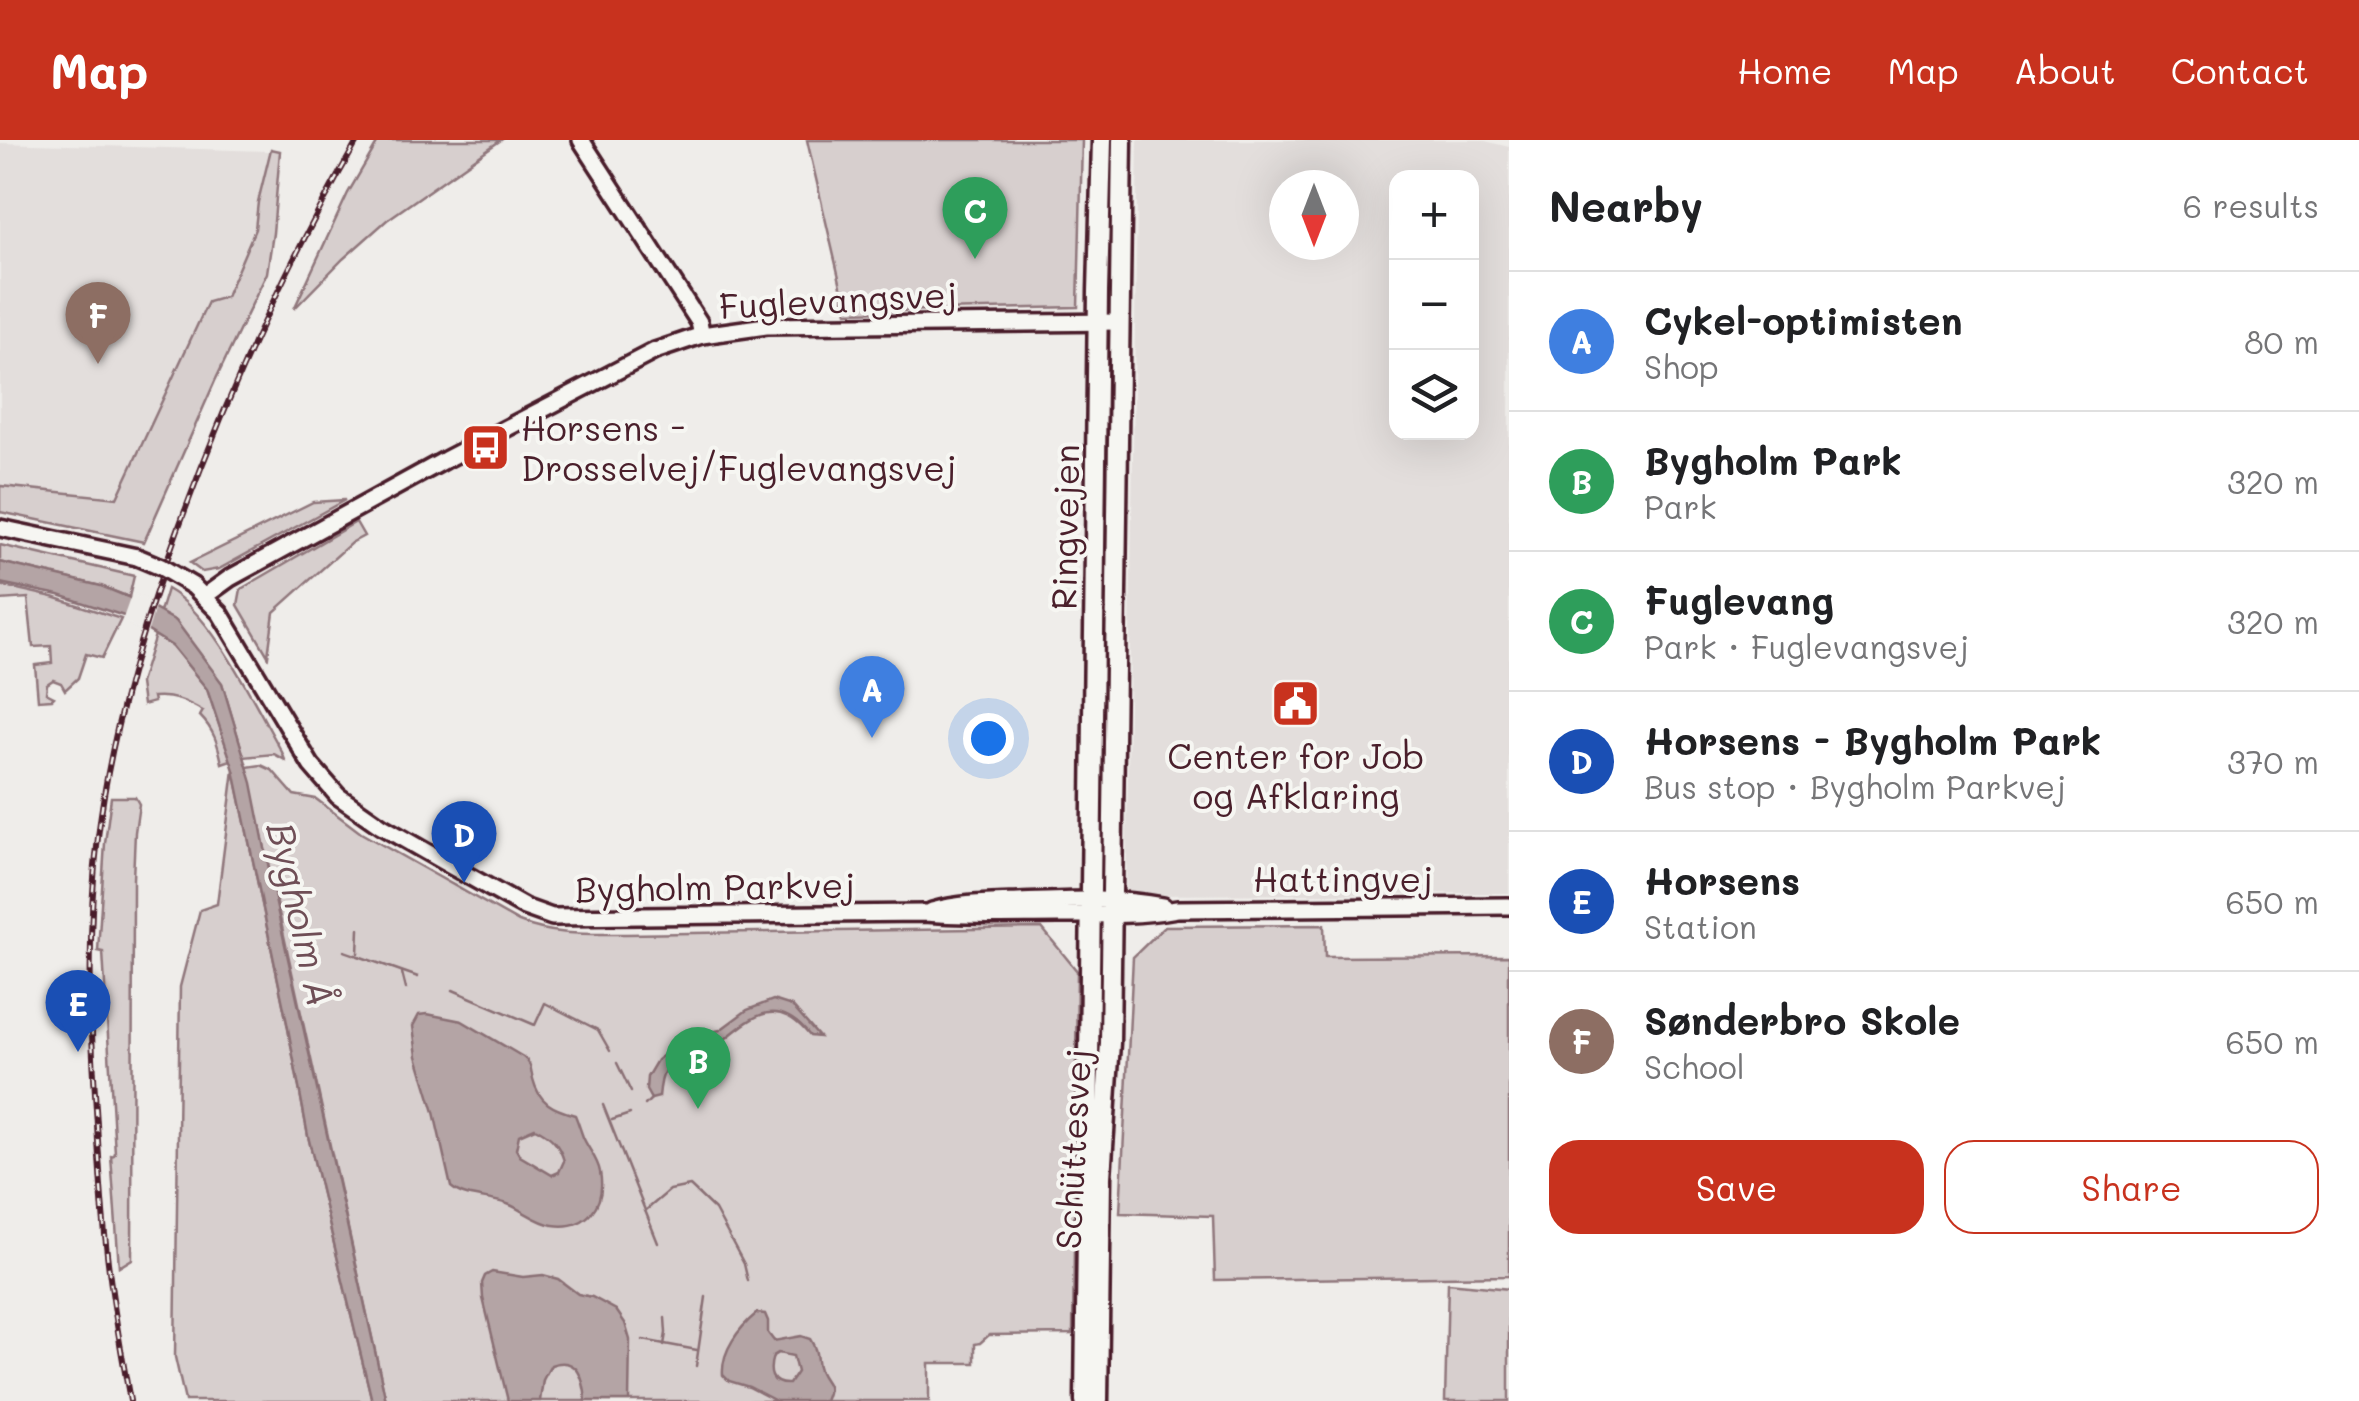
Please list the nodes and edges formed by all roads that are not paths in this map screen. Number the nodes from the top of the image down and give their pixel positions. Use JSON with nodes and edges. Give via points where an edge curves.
{"nodes":[{"id":1,"x":582,"y":140,"type":"edge"},
{"id":2,"x":1102,"y":140,"type":"edge"},
{"id":3,"x":1122,"y":140,"type":"edge"},
{"id":4,"x":1098,"y":321,"type":"junction"},
{"id":5,"x":1119,"y":322,"type":"junction"},
{"id":6,"x":702,"y":336,"type":"junction"},
{"id":7,"x":0,"y":528,"type":"edge"},
{"id":8,"x":199,"y":591,"type":"junction"},
{"id":9,"x":1509,"y":906,"type":"edge"},
{"id":10,"x":1091,"y":908,"type":"junction"},
{"id":11,"x":1111,"y":908,"type":"junction"},
{"id":12,"x":1085,"y":1401,"type":"edge"},
{"id":13,"x":1098,"y":1401,"type":"edge"}],
"edges":[{"from":1,"to":6,"type":"street"},
{"from":2,"to":4,"type":"main road","name":"Ringvejen"},
{"from":3,"to":5,"type":"main road","name":"Ringvejen"},
{"from":4,"to":5,"type":"street","name":"Fuglevangsvej"},
{"from":4,"to":6,"type":"street","name":"Fuglevangsvej","via":[[766,326]]},
{"from":4,"to":10,"type":"main road","name":"Ringvejen"},
{"from":5,"to":11,"type":"main road","name":"Ringvejen"},
{"from":6,"to":8,"type":"street","name":"Fuglevangsvej","via":[[655,351],[546,406]]},
{"from":7,"to":8,"type":"street","name":"Bygholm Parkvej","bridge":true,"via":[[137,556]]},
{"from":8,"to":10,"type":"street","name":"Bygholm Parkvej","via":[[220,613],[311,765],[338,796],[541,914]]},
{"from":9,"to":11,"type":"street","name":"Hattingvej"},
{"from":10,"to":11,"type":"street","name":"Bygholm Parkvej"},
{"from":10,"to":12,"type":"main road","name":"Schüttesvej"},
{"from":11,"to":13,"type":"main road","name":"Schüttesvej"}]}
